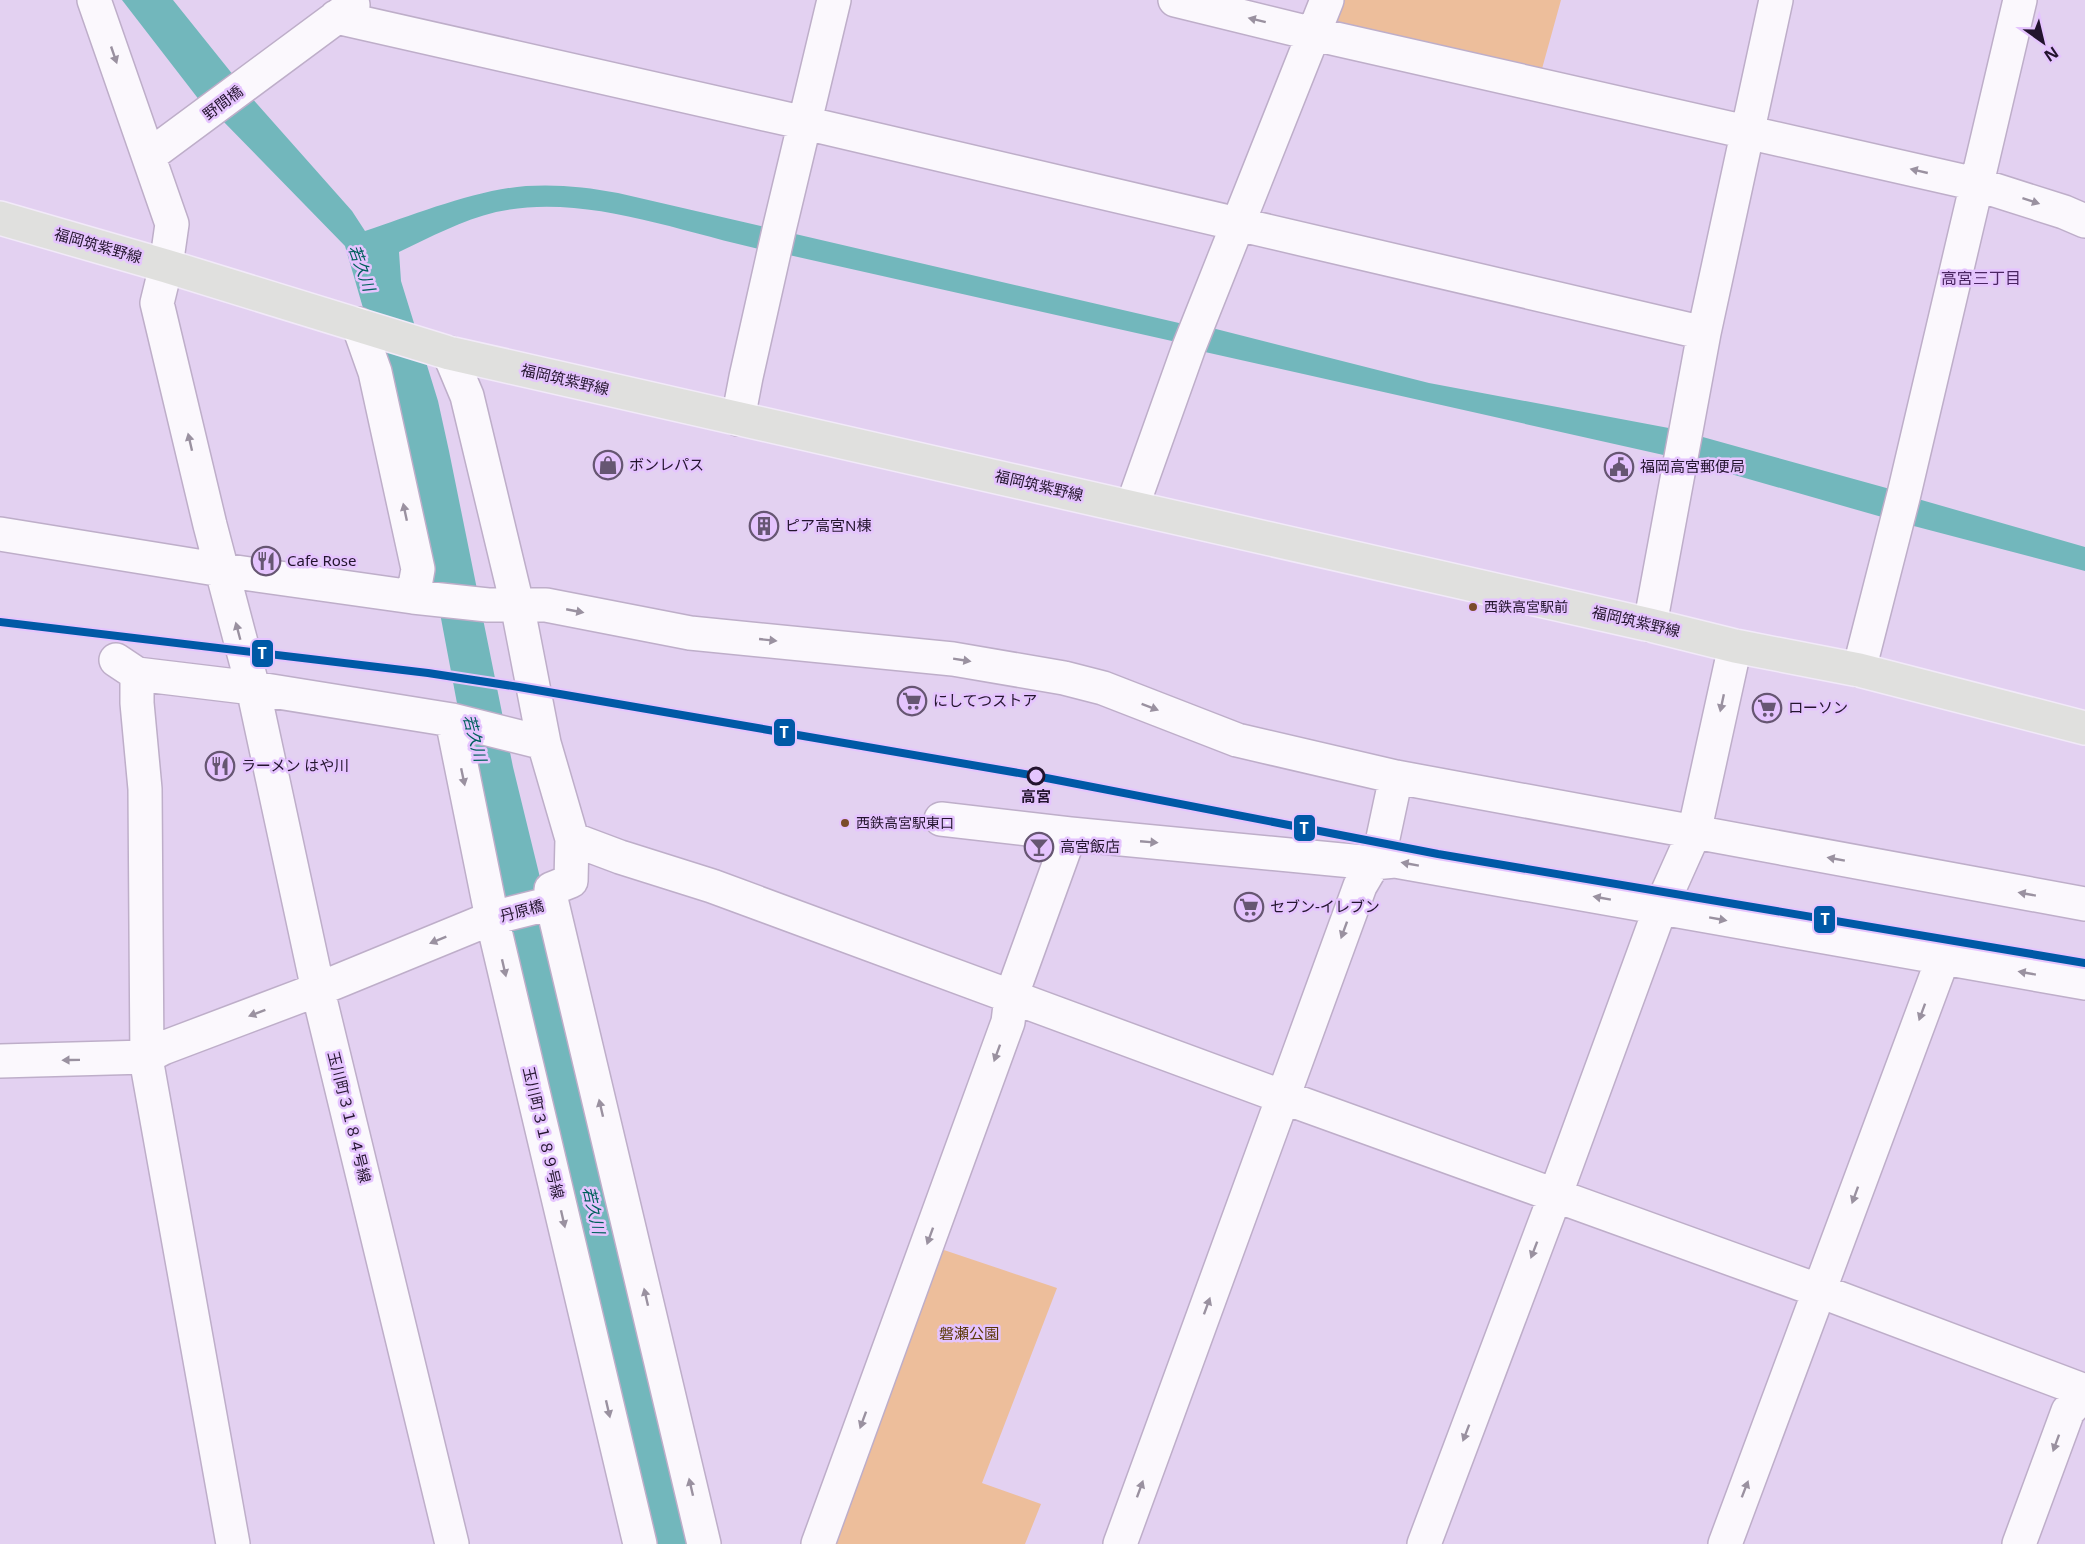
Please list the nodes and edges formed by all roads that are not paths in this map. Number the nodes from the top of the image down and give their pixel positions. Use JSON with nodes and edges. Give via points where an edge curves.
{"nodes":[{"id":1,"x":94,"y":0,"type":"edge"},
{"id":2,"x":834,"y":0,"type":"edge"},
{"id":3,"x":1175,"y":0,"type":"edge"},
{"id":4,"x":1327,"y":0,"type":"edge"},
{"id":5,"x":1776,"y":0,"type":"edge"},
{"id":6,"x":2020,"y":0,"type":"edge"},
{"id":7,"x":348,"y":9,"type":"edge"},
{"id":8,"x":1314,"y":34,"type":"junction"},
{"id":9,"x":805,"y":123,"type":"junction"},
{"id":10,"x":1748,"y":133,"type":"junction"},
{"id":11,"x":149,"y":156,"type":"junction"},
{"id":12,"x":1977,"y":184,"type":"junction"},
{"id":13,"x":0,"y":218,"type":"edge"},
{"id":14,"x":2085,"y":221,"type":"edge"},
{"id":15,"x":1238,"y":225,"type":"junction"},
{"id":16,"x":166,"y":266,"type":"junction"},
{"id":17,"x":362,"y":326,"type":"junction"},
{"id":18,"x":1704,"y":333,"type":"junction"},
{"id":19,"x":449,"y":353,"type":"junction"},
{"id":20,"x":738,"y":419,"type":"junction"},
{"id":21,"x":1132,"y":507,"type":"junction"},
{"id":22,"x":0,"y":534,"type":"edge"},
{"id":23,"x":222,"y":570,"type":"junction"},
{"id":24,"x":420,"y":598,"type":"junction"},
{"id":25,"x":502,"y":604,"type":"junction"},
{"id":26,"x":1650,"y":625,"type":"junction"},
{"id":27,"x":1735,"y":646,"type":"junction"},
{"id":28,"x":1859,"y":670,"type":"junction"},
{"id":29,"x":253,"y":688,"type":"junction"},
{"id":30,"x":452,"y":720,"type":"junction"},
{"id":31,"x":2085,"y":728,"type":"edge"},
{"id":32,"x":530,"y":738,"type":"junction"},
{"id":33,"x":1396,"y":777,"type":"junction"},
{"id":34,"x":941,"y":819,"type":"dead end"},
{"id":35,"x":1694,"y":833,"type":"junction"},
{"id":36,"x":1070,"y":834,"type":"junction"},
{"id":37,"x":572,"y":839,"type":"junction"},
{"id":38,"x":1373,"y":863,"type":"junction"},
{"id":39,"x":552,"y":903,"type":"junction"},
{"id":40,"x":2085,"y":904,"type":"edge"},
{"id":41,"x":1660,"y":909,"type":"junction"},
{"id":42,"x":492,"y":918,"type":"junction"},
{"id":43,"x":1943,"y":957,"type":"junction"},
{"id":44,"x":2085,"y":983,"type":"edge"},
{"id":45,"x":319,"y":989,"type":"junction"},
{"id":46,"x":1011,"y":997,"type":"junction"},
{"id":47,"x":146,"y":1057,"type":"junction"},
{"id":48,"x":0,"y":1061,"type":"edge"},
{"id":49,"x":1283,"y":1097,"type":"junction"},
{"id":50,"x":1555,"y":1196,"type":"junction"},
{"id":51,"x":1820,"y":1291,"type":"junction"},
{"id":52,"x":2085,"y":1392,"type":"edge"},
{"id":53,"x":233,"y":1544,"type":"edge"},
{"id":54,"x":452,"y":1544,"type":"edge"},
{"id":55,"x":640,"y":1544,"type":"edge"},
{"id":56,"x":704,"y":1544,"type":"edge"},
{"id":57,"x":818,"y":1544,"type":"edge"},
{"id":58,"x":1120,"y":1544,"type":"edge"},
{"id":59,"x":1424,"y":1544,"type":"edge"},
{"id":60,"x":1725,"y":1544,"type":"edge"},
{"id":61,"x":2019,"y":1544,"type":"edge"}],
"edges":[{"from":1,"to":11,"type":"street","name":"玉川町３１８４号線","one_way":true},
{"from":2,"to":9,"type":"street"},
{"from":8,"to":3,"type":"street","one_way":true},
{"from":4,"to":8,"type":"street"},
{"from":5,"to":10,"type":"street"},
{"from":6,"to":12,"type":"street"},
{"from":7,"to":9,"type":"street"},
{"from":7,"to":11,"type":"street","name":"野間橋"},
{"from":8,"to":10,"type":"street"},
{"from":8,"to":15,"type":"street"},
{"from":9,"to":15,"type":"street"},
{"from":9,"to":20,"type":"street"},
{"from":12,"to":10,"type":"street","one_way":true},
{"from":10,"to":18,"type":"street"},
{"from":11,"to":16,"type":"street","name":"玉川町３１８４号線","via":[[172,224]]},
{"from":12,"to":14,"type":"street","one_way":true},
{"from":12,"to":28,"type":"street"},
{"from":13,"to":16,"type":"main road","name":"福岡筑紫野線"},
{"from":15,"to":18,"type":"street"},
{"from":15,"to":21,"type":"street"},
{"from":16,"to":17,"type":"main road","name":"福岡筑紫野線"},
{"from":23,"to":16,"type":"street","name":"玉川町３１８４号線","one_way":true,"via":[[157,303]]},
{"from":17,"to":19,"type":"main road","name":"福岡筑紫野線"},
{"from":24,"to":17,"type":"street","one_way":true,"via":[[418,569]]},
{"from":18,"to":26,"type":"street"},
{"from":19,"to":20,"type":"main road","name":"福岡筑紫野線"},
{"from":19,"to":25,"type":"street","via":[[467,396]]},
{"from":20,"to":21,"type":"main road","name":"福岡筑紫野線"},
{"from":21,"to":26,"type":"main road","name":"福岡筑紫野線"},
{"from":22,"to":23,"type":"street"},
{"from":23,"to":24,"type":"street"},
{"from":29,"to":23,"type":"street","name":"玉川町３１８４号線","one_way":true},
{"from":24,"to":25,"type":"street"},
{"from":25,"to":32,"type":"street"},
{"from":25,"to":33,"type":"street","one_way":true,"via":[[546,605],[690,633],[953,659],[1064,678],[1103,688],[1237,740]]},
{"from":26,"to":27,"type":"main road","name":"福岡筑紫野線"},
{"from":27,"to":28,"type":"main road","name":"福岡筑紫野線"},
{"from":27,"to":35,"type":"street","one_way":true},
{"from":28,"to":31,"type":"main road","name":"福岡筑紫野線"},
{"from":29,"to":30,"type":"street"},
{"from":29,"to":45,"type":"street","name":"玉川町３１８４号線"},
{"from":29,"to":47,"type":"street","via":[[127,667],[137,703],[145,789]]},
{"from":30,"to":32,"type":"street"},
{"from":30,"to":42,"type":"street","name":"玉川町３１８９号線","one_way":true},
{"from":32,"to":37,"type":"street"},
{"from":33,"to":35,"type":"street"},
{"from":33,"to":38,"type":"street","via":[[1380,852]]},
{"from":34,"to":36,"type":"street"},
{"from":40,"to":35,"type":"street","one_way":true},
{"from":35,"to":41,"type":"street"},
{"from":36,"to":38,"type":"street","one_way":true},
{"from":36,"to":46,"type":"street"},
{"from":37,"to":39,"type":"street","via":[[571,881],[551,889]]},
{"from":37,"to":46,"type":"street","via":[[712,886]]},
{"from":41,"to":38,"type":"street","one_way":true,"via":[[1395,861]]},
{"from":38,"to":49,"type":"street","one_way":true,"via":[[1360,886]]},
{"from":39,"to":42,"type":"street","name":"丹原橋"},
{"from":56,"to":39,"type":"street","one_way":true},
{"from":41,"to":43,"type":"street","one_way":true},
{"from":41,"to":50,"type":"street"},
{"from":42,"to":45,"type":"street","name":"丹原橋","one_way":true},
{"from":42,"to":55,"type":"street","name":"玉川町３１８９号線","one_way":true},
{"from":44,"to":43,"type":"street","one_way":true},
{"from":43,"to":51,"type":"street","one_way":true},
{"from":45,"to":47,"type":"street","name":"丹原橋","one_way":true},
{"from":45,"to":54,"type":"street","name":"玉川町３１８４号線"},
{"from":46,"to":49,"type":"street"},
{"from":46,"to":57,"type":"street","one_way":true,"via":[[1008,1022]]},
{"from":47,"to":48,"type":"street","one_way":true},
{"from":47,"to":53,"type":"street"},
{"from":49,"to":50,"type":"street"},
{"from":58,"to":49,"type":"street","one_way":true},
{"from":50,"to":51,"type":"street"},
{"from":50,"to":59,"type":"street","one_way":true},
{"from":51,"to":52,"type":"street"},
{"from":60,"to":51,"type":"street","one_way":true},
{"from":52,"to":61,"type":"street","one_way":true,"via":[[2068,1411]]}]}
